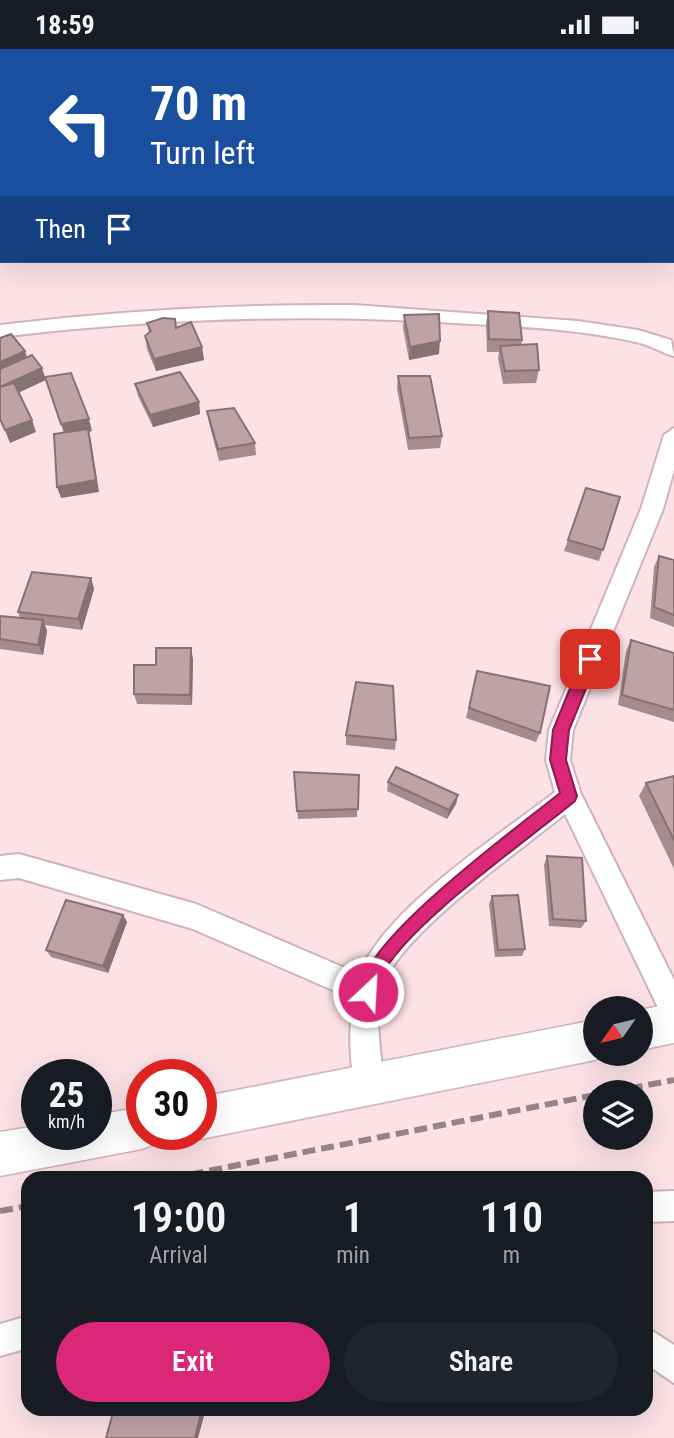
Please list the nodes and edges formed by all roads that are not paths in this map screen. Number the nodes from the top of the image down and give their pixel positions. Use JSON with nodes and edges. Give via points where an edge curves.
{"nodes":[{"id":1,"x":0,"y":331,"type":"edge"},
{"id":2,"x":674,"y":350,"type":"edge"},
{"id":3,"x":674,"y":435,"type":"edge"},
{"id":4,"x":569,"y":796,"type":"junction"},
{"id":5,"x":0,"y":868,"type":"edge"},
{"id":6,"x":368,"y":992,"type":"junction"},
{"id":7,"x":674,"y":1010,"type":"edge"},
{"id":8,"x":674,"y":1023,"type":"edge"},
{"id":9,"x":653,"y":1027,"type":"edge"},
{"id":10,"x":583,"y":1042,"type":"edge"},
{"id":11,"x":370,"y":1087,"type":"junction"},
{"id":12,"x":217,"y":1115,"type":"edge"},
{"id":13,"x":126,"y":1131,"type":"edge"},
{"id":14,"x":0,"y":1154,"type":"edge"},
{"id":15,"x":674,"y":1206,"type":"edge"},
{"id":16,"x":653,"y":1207,"type":"edge"},
{"id":17,"x":21,"y":1334,"type":"edge"},
{"id":18,"x":0,"y":1340,"type":"edge"},
{"id":19,"x":653,"y":1349,"type":"edge"},
{"id":20,"x":674,"y":1366,"type":"edge"}],
"edges":[{"from":1,"to":2,"type":"street","via":[[197,312],[307,312],[543,324],[618,332]]},
{"from":3,"to":4,"type":"street","via":[[652,509],[561,730],[558,760]]},
{"from":4,"to":6,"type":"street","via":[[430,909],[373,973]]},
{"from":4,"to":7,"type":"street"},
{"from":5,"to":6,"type":"street","via":[[19,866],[196,917]]},
{"from":6,"to":11,"type":"street","via":[[364,1007]]},
{"from":8,"to":9,"type":"street"},
{"from":10,"to":11,"type":"street"},
{"from":11,"to":12,"type":"street"},
{"from":13,"to":14,"type":"street"},
{"from":15,"to":16,"type":"street"},
{"from":17,"to":18,"type":"street"},
{"from":19,"to":20,"type":"street"}]}
